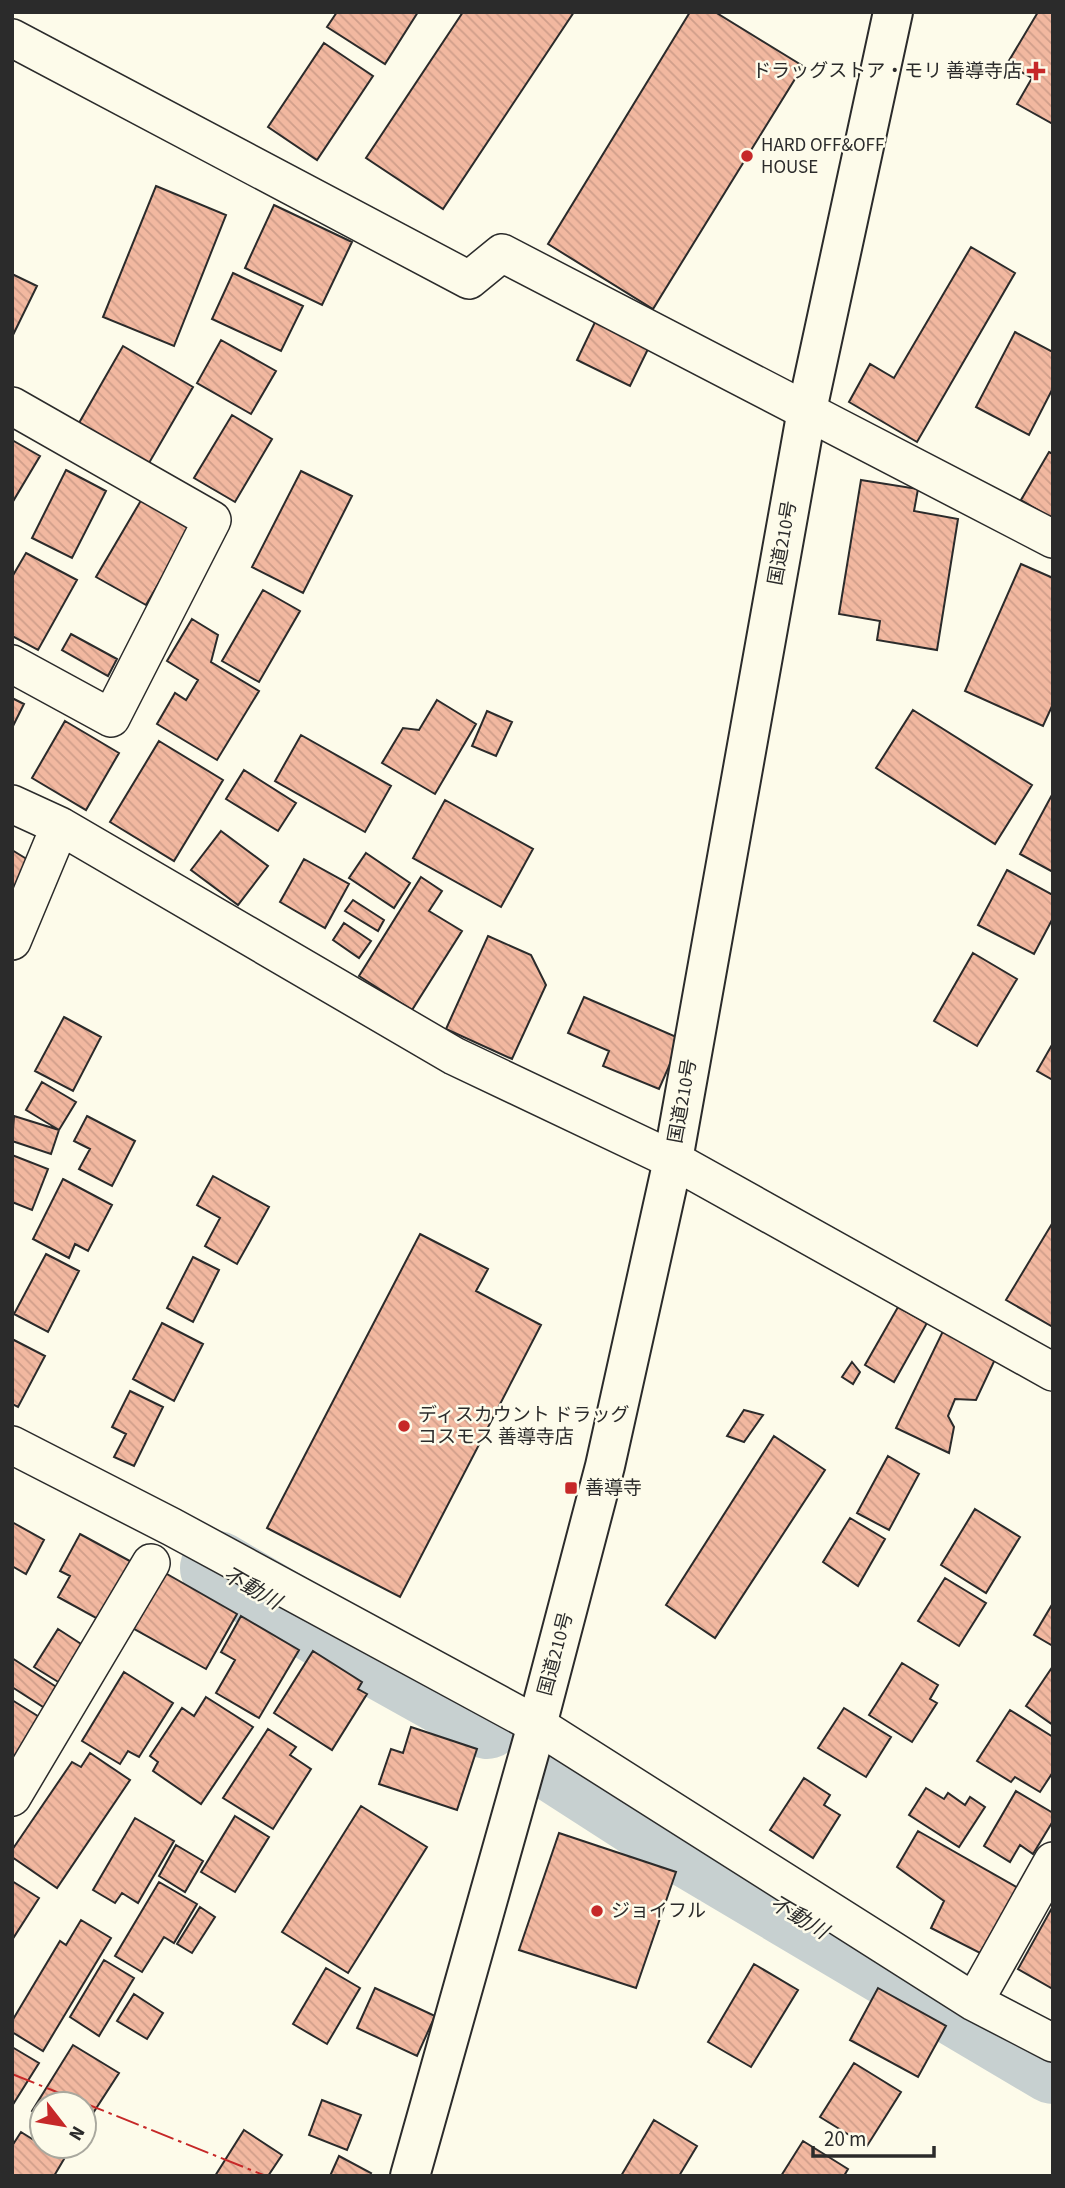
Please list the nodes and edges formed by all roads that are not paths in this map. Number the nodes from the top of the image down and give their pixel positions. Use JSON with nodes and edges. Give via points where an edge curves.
{"nodes":[{"id":1,"x":893,"y":12,"type":"edge"},
{"id":2,"x":12,"y":38,"type":"edge"},
{"id":3,"x":12,"y":406,"type":"edge"},
{"id":4,"x":807,"y":410,"type":"junction"},
{"id":5,"x":1053,"y":539,"type":"edge"},
{"id":6,"x":12,"y":664,"type":"edge"},
{"id":7,"x":12,"y":804,"type":"edge"},
{"id":8,"x":60,"y":826,"type":"junction"},
{"id":9,"x":12,"y":941,"type":"edge"},
{"id":10,"x":673,"y":1160,"type":"junction"},
{"id":11,"x":1053,"y":1372,"type":"edge"},
{"id":12,"x":12,"y":1445,"type":"edge"},
{"id":13,"x":151,"y":1563,"type":"dead end"},
{"id":14,"x":537,"y":1725,"type":"junction"},
{"id":15,"x":12,"y":1797,"type":"edge"},
{"id":16,"x":1053,"y":1861,"type":"edge"},
{"id":17,"x":974,"y":2002,"type":"junction"},
{"id":18,"x":1053,"y":2043,"type":"edge"},
{"id":19,"x":410,"y":2176,"type":"edge"}],
"edges":[{"from":1,"to":4,"type":"highway","name":"国道210号"},
{"from":2,"to":4,"type":"street","via":[[469,280],[502,253]]},
{"from":3,"to":6,"type":"street","via":[[212,520],[111,718]]},
{"from":4,"to":5,"type":"street"},
{"from":4,"to":10,"type":"highway","name":"国道210号"},
{"from":7,"to":8,"type":"street"},
{"from":8,"to":9,"type":"street"},
{"from":8,"to":10,"type":"street","via":[[454,1056]]},
{"from":10,"to":11,"type":"street"},
{"from":10,"to":14,"type":"highway","name":"国道210号","via":[[605,1466]]},
{"from":12,"to":14,"type":"street"},
{"from":13,"to":15,"type":"street"},
{"from":14,"to":17,"type":"street"},
{"from":14,"to":19,"type":"highway","name":"国道210号"},
{"from":16,"to":17,"type":"street"},
{"from":17,"to":18,"type":"street"}]}
